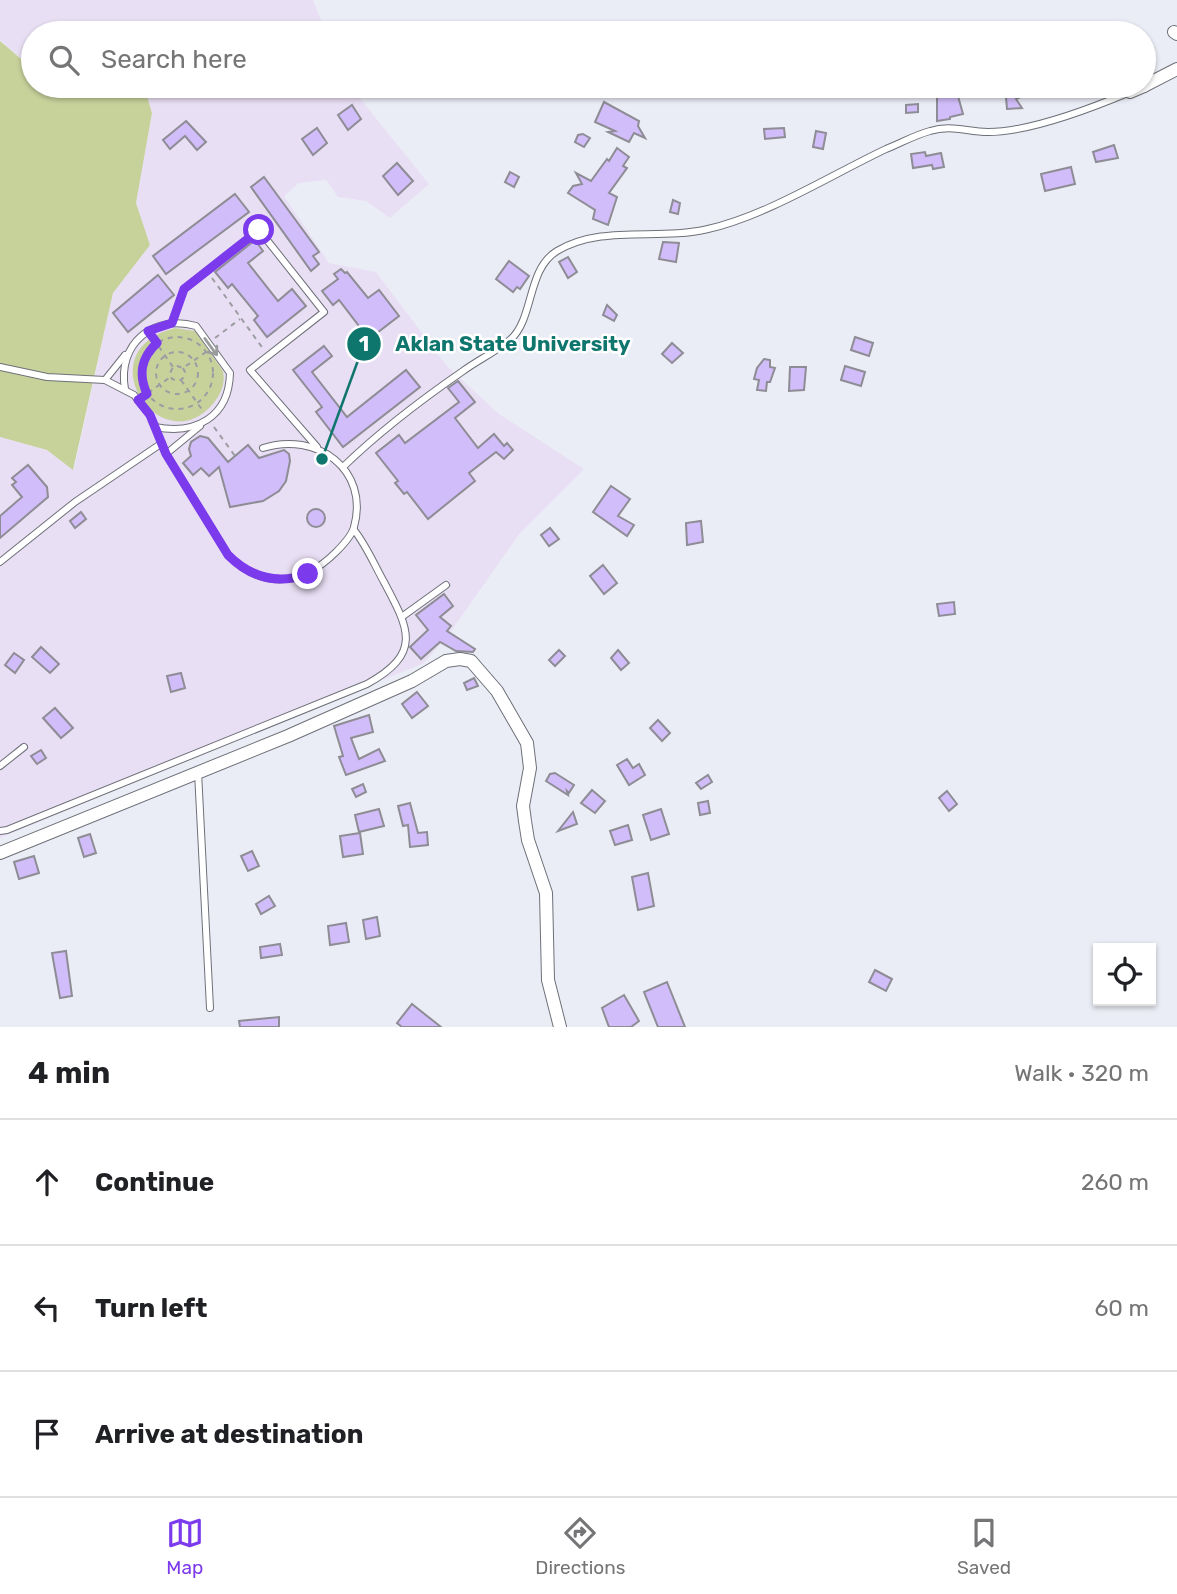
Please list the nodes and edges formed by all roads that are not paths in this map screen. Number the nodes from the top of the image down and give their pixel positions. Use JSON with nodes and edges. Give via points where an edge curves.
{"nodes":[{"id":1,"x":1177,"y":69,"type":"edge"},
{"id":2,"x":1156,"y":80,"type":"edge"},
{"id":3,"x":1116,"y":98,"type":"edge"},
{"id":4,"x":184,"y":289,"type":"road end"},
{"id":5,"x":133,"y":345,"type":"junction"},
{"id":6,"x":0,"y":367,"type":"edge"},
{"id":7,"x":105,"y":380,"type":"junction"},
{"id":8,"x":125,"y":389,"type":"junction"},
{"id":9,"x":208,"y":419,"type":"junction"},
{"id":10,"x":155,"y":427,"type":"junction"},
{"id":11,"x":162,"y":443,"type":"junction"},
{"id":12,"x":263,"y":448,"type":"dead end"},
{"id":13,"x":318,"y":449,"type":"junction"},
{"id":14,"x":166,"y":454,"type":"junction"},
{"id":15,"x":343,"y":467,"type":"junction"},
{"id":16,"x":354,"y":530,"type":"junction"},
{"id":17,"x":0,"y":562,"type":"edge"},
{"id":18,"x":446,"y":585,"type":"dead end"},
{"id":19,"x":403,"y":616,"type":"junction"},
{"id":20,"x":24,"y":747,"type":"dead end"},
{"id":21,"x":0,"y":766,"type":"edge"},
{"id":22,"x":198,"y":772,"type":"junction"},
{"id":23,"x":0,"y":831,"type":"edge"},
{"id":24,"x":0,"y":853,"type":"edge"},
{"id":25,"x":210,"y":1008,"type":"dead end"},
{"id":26,"x":560,"y":1027,"type":"edge"}],
"edges":[{"from":1,"to":2,"type":"street"},
{"from":3,"to":15,"type":"lane","via":[[1014,129],[988,132],[946,127],[928,131],[753,215],[708,229],[601,236],[563,248],[554,253],[536,280],[512,338],[461,372]]},
{"from":4,"to":13,"type":"lane","via":[[259,230],[324,313],[250,370]]},
{"from":5,"to":7,"type":"lane"},
{"from":5,"to":8,"type":"lane","via":[[124,366]]},
{"from":5,"to":9,"type":"lane","one_way":true,"via":[[148,331],[172,323],[196,326],[230,373],[225,399]]},
{"from":6,"to":7,"type":"lane","via":[[47,377]]},
{"from":7,"to":8,"type":"lane"},
{"from":8,"to":10,"type":"lane","via":[[143,405]]},
{"from":9,"to":10,"type":"lane","via":[[185,429]]},
{"from":9,"to":14,"type":"lane"},
{"from":10,"to":11,"type":"lane"},
{"from":11,"to":14,"type":"lane"},
{"from":11,"to":17,"type":"lane","via":[[75,502]]},
{"from":12,"to":13,"type":"lane","via":[[288,442]]},
{"from":13,"to":15,"type":"lane"},
{"from":14,"to":16,"type":"lane","via":[[228,555],[250,573],[286,580],[308,574],[329,559]]},
{"from":15,"to":16,"type":"lane","via":[[356,498]]},
{"from":16,"to":19,"type":"lane"},
{"from":18,"to":19,"type":"lane"},
{"from":19,"to":23,"type":"lane","via":[[404,653],[385,675]]},
{"from":20,"to":21,"type":"lane"},
{"from":22,"to":24,"type":"street"},
{"from":22,"to":25,"type":"lane"},
{"from":22,"to":26,"type":"street","via":[[387,692],[446,662],[460,659],[475,664],[497,691],[527,743],[530,768],[523,806],[528,840],[546,893],[548,980]]}]}
